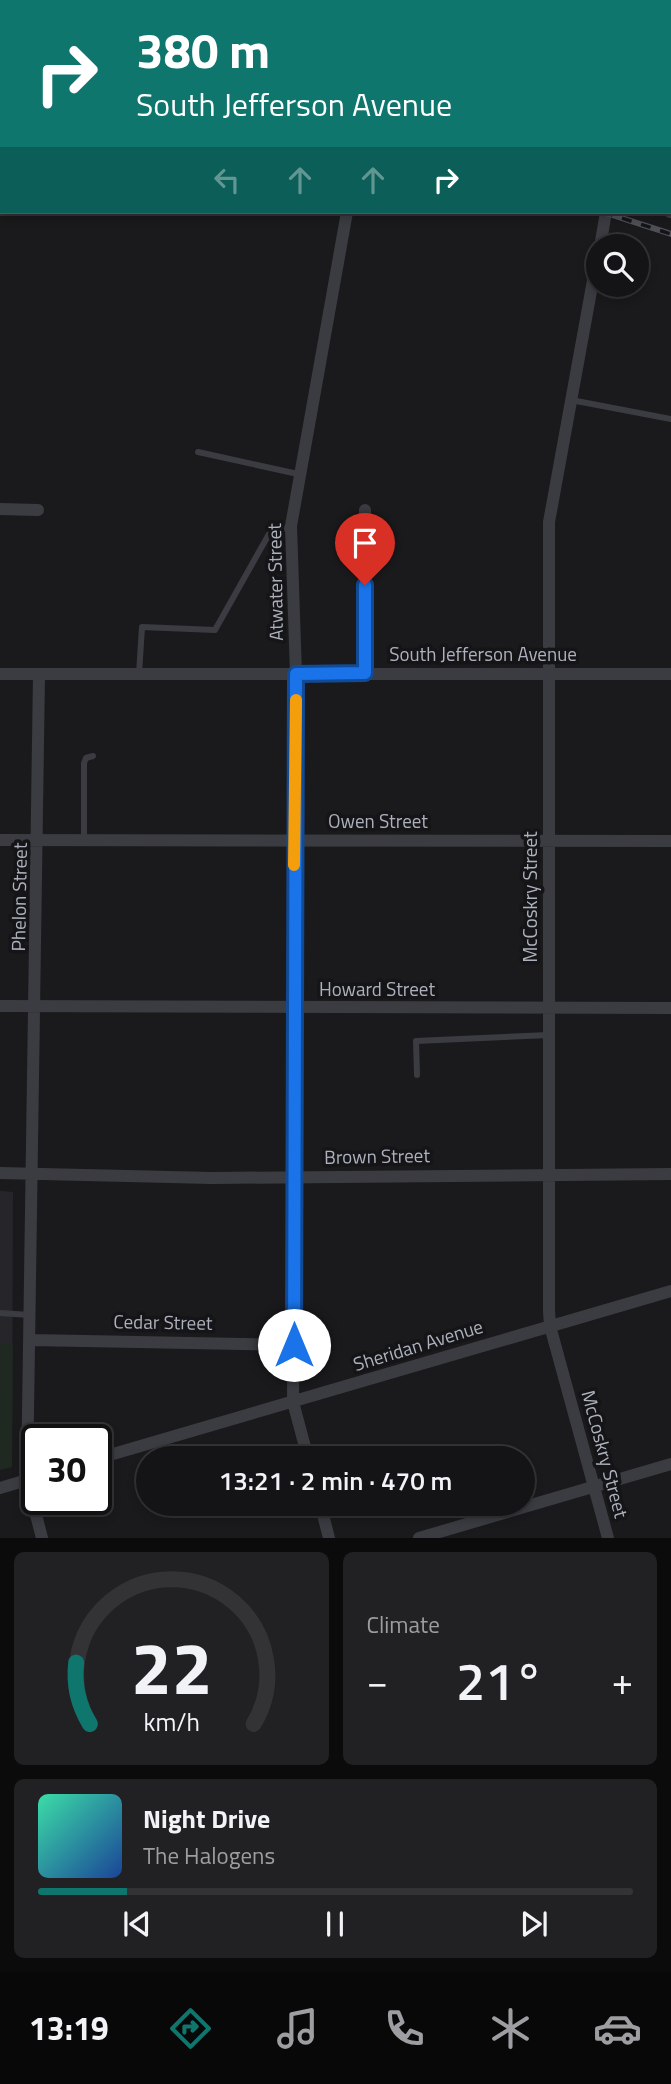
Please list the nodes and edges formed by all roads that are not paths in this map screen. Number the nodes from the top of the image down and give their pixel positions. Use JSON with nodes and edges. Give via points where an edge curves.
{"nodes":[{"id":1,"x":347,"y":214,"type":"edge"},
{"id":2,"x":606,"y":214,"type":"edge"},
{"id":3,"x":602,"y":234,"type":"edge"},
{"id":4,"x":590,"y":297,"type":"edge"},
{"id":5,"x":571,"y":400,"type":"junction"},
{"id":6,"x":671,"y":419,"type":"edge"},
{"id":7,"x":198,"y":452,"type":"dead end"},
{"id":8,"x":298,"y":474,"type":"junction"},
{"id":9,"x":0,"y":509,"type":"edge"},
{"id":10,"x":38,"y":510,"type":"dead end"},
{"id":11,"x":365,"y":510,"type":"dead end"},
{"id":12,"x":291,"y":526,"type":"junction"},
{"id":13,"x":365,"y":673,"type":"junction"},
{"id":14,"x":549,"y":673,"type":"junction"},
{"id":15,"x":0,"y":674,"type":"edge"},
{"id":16,"x":296,"y":674,"type":"junction"},
{"id":17,"x":671,"y":674,"type":"edge"},
{"id":18,"x":39,"y":675,"type":"junction"},
{"id":19,"x":139,"y":676,"type":"junction"},
{"id":20,"x":93,"y":755,"type":"dead end"},
{"id":21,"x":0,"y":839,"type":"edge"},
{"id":22,"x":39,"y":840,"type":"junction"},
{"id":23,"x":294,"y":840,"type":"junction"},
{"id":24,"x":85,"y":841,"type":"junction"},
{"id":25,"x":549,"y":841,"type":"junction"},
{"id":26,"x":671,"y":841,"type":"edge"},
{"id":27,"x":0,"y":1006,"type":"edge"},
{"id":28,"x":36,"y":1007,"type":"junction"},
{"id":29,"x":550,"y":1008,"type":"junction"},
{"id":30,"x":671,"y":1008,"type":"edge"},
{"id":31,"x":295,"y":1009,"type":"junction"},
{"id":32,"x":549,"y":1035,"type":"junction"},
{"id":33,"x":417,"y":1075,"type":"dead end"},
{"id":34,"x":0,"y":1173,"type":"edge"},
{"id":35,"x":33,"y":1174,"type":"junction"},
{"id":36,"x":548,"y":1174,"type":"junction"},
{"id":37,"x":671,"y":1174,"type":"edge"},
{"id":38,"x":295,"y":1176,"type":"junction"},
{"id":39,"x":671,"y":1291,"type":"edge"},
{"id":40,"x":0,"y":1313,"type":"edge"},
{"id":41,"x":32,"y":1315,"type":"junction"},
{"id":42,"x":550,"y":1326,"type":"junction"},
{"id":43,"x":31,"y":1340,"type":"junction"},
{"id":44,"x":294,"y":1345,"type":"junction"},
{"id":45,"x":293,"y":1402,"type":"junction"},
{"id":46,"x":32,"y":1424,"type":"edge"},
{"id":47,"x":305,"y":1446,"type":"edge"},
{"id":48,"x":112,"y":1455,"type":"edge"},
{"id":49,"x":671,"y":1465,"type":"edge"},
{"id":50,"x":21,"y":1481,"type":"edge"},
{"id":51,"x":594,"y":1487,"type":"junction"},
{"id":52,"x":0,"y":1488,"type":"edge"},
{"id":53,"x":38,"y":1515,"type":"edge"},
{"id":54,"x":323,"y":1516,"type":"edge"},
{"id":55,"x":42,"y":1538,"type":"edge"},
{"id":56,"x":329,"y":1538,"type":"edge"},
{"id":57,"x":419,"y":1538,"type":"edge"},
{"id":58,"x":608,"y":1538,"type":"edge"}],
"edges":[{"from":1,"to":8,"type":"street","name":"Atwater Street"},
{"from":2,"to":3,"type":"street"},
{"from":4,"to":5,"type":"street","name":"McCoskry Street"},
{"from":5,"to":6,"type":"lane"},
{"from":5,"to":14,"type":"street","name":"McCoskry Street","via":[[549,522]]},
{"from":7,"to":8,"type":"lane"},
{"from":8,"to":12,"type":"street","name":"Atwater Street"},
{"from":9,"to":10,"type":"street"},
{"from":11,"to":13,"type":"street"},
{"from":12,"to":16,"type":"street","name":"Atwater Street"},
{"from":12,"to":19,"type":"lane","via":[[269,534],[215,629],[142,627]]},
{"from":13,"to":14,"type":"street","name":"South Jefferson Avenue"},
{"from":13,"to":16,"type":"street","name":"South Jefferson Avenue"},
{"from":14,"to":17,"type":"street","name":"South Jefferson Avenue"},
{"from":14,"to":25,"type":"street","name":"McCoskry Street"},
{"from":15,"to":18,"type":"street","name":"South Jefferson Avenue"},
{"from":16,"to":19,"type":"street","name":"South Jefferson Avenue"},
{"from":16,"to":23,"type":"street","name":"Atwater Street"},
{"from":18,"to":19,"type":"street","name":"South Jefferson Avenue"},
{"from":18,"to":22,"type":"street","name":"Phelon Street"},
{"from":20,"to":24,"type":"lane","via":[[84,763]]},
{"from":21,"to":22,"type":"street","name":"Owen Street"},
{"from":22,"to":24,"type":"street","name":"Owen Street"},
{"from":22,"to":28,"type":"street","name":"Phelon Street"},
{"from":23,"to":24,"type":"street","name":"Owen Street"},
{"from":23,"to":25,"type":"street","name":"Owen Street"},
{"from":23,"to":31,"type":"street","name":"Atwater Street"},
{"from":25,"to":26,"type":"street","name":"Owen Street"},
{"from":25,"to":29,"type":"street","name":"McCoskry Street"},
{"from":27,"to":28,"type":"street","name":"Howard Street"},
{"from":28,"to":31,"type":"street","name":"Howard Street"},
{"from":28,"to":35,"type":"street","name":"Phelon Street"},
{"from":29,"to":30,"type":"street","name":"Howard Street"},
{"from":29,"to":31,"type":"street","name":"Howard Street"},
{"from":29,"to":32,"type":"street","name":"McCoskry Street"},
{"from":31,"to":38,"type":"street","name":"Atwater Street"},
{"from":32,"to":33,"type":"lane","via":[[415,1041]]},
{"from":32,"to":36,"type":"street","name":"McCoskry Street"},
{"from":34,"to":35,"type":"street","name":"Brown Street"},
{"from":35,"to":38,"type":"street","name":"Brown Street"},
{"from":35,"to":41,"type":"street","name":"Phelon Street"},
{"from":36,"to":37,"type":"street","name":"Brown Street"},
{"from":36,"to":38,"type":"street","name":"Brown Street"},
{"from":36,"to":42,"type":"street","name":"McCoskry Street"},
{"from":38,"to":44,"type":"street","name":"Atwater Street"},
{"from":39,"to":42,"type":"street","name":"Sheridan Avenue"},
{"from":40,"to":41,"type":"lane"},
{"from":41,"to":43,"type":"street","name":"Phelon Street"},
{"from":42,"to":45,"type":"street","name":"Sheridan Avenue"},
{"from":42,"to":51,"type":"street","name":"McCoskry Street"},
{"from":43,"to":44,"type":"street","name":"Cedar Street"},
{"from":43,"to":46,"type":"street","name":"Phelon Street"},
{"from":44,"to":45,"type":"street","name":"Atwater Street"},
{"from":45,"to":47,"type":"street","name":"Atwater Street"},
{"from":45,"to":48,"type":"street","name":"Sheridan Avenue"},
{"from":49,"to":51,"type":"street"},
{"from":50,"to":52,"type":"street"},
{"from":51,"to":57,"type":"street"},
{"from":51,"to":58,"type":"street","name":"McCoskry Street"},
{"from":53,"to":55,"type":"street","name":"Phelon Street"},
{"from":54,"to":56,"type":"street"}]}
